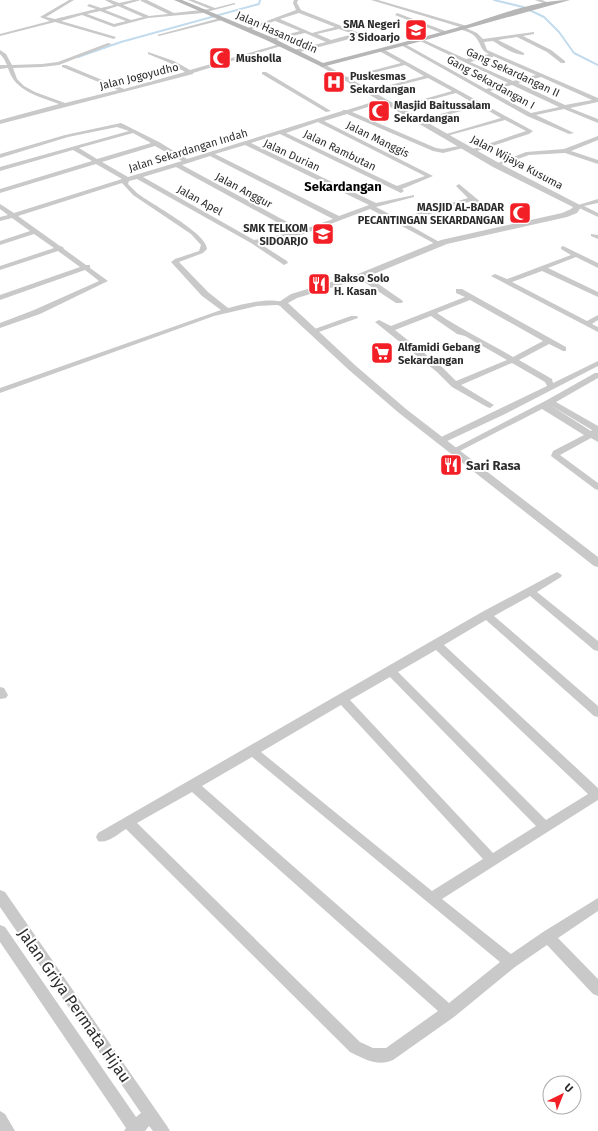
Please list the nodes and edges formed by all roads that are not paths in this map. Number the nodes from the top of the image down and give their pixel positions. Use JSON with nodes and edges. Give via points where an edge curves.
{"nodes":[{"id":1,"x":72,"y":0,"type":"edge"},
{"id":2,"x":107,"y":0,"type":"edge"},
{"id":3,"x":138,"y":0,"type":"edge"},
{"id":4,"x":143,"y":0,"type":"edge"},
{"id":5,"x":177,"y":0,"type":"edge"},
{"id":6,"x":190,"y":0,"type":"edge"},
{"id":7,"x":222,"y":0,"type":"edge"},
{"id":8,"x":296,"y":0,"type":"edge"},
{"id":9,"x":373,"y":0,"type":"edge"},
{"id":10,"x":537,"y":0,"type":"edge"},
{"id":11,"x":567,"y":0,"type":"edge"},
{"id":12,"x":55,"y":1,"type":"edge"},
{"id":13,"x":65,"y":3,"type":"junction"},
{"id":14,"x":549,"y":4,"type":"junction"},
{"id":15,"x":89,"y":5,"type":"dead end"},
{"id":16,"x":121,"y":5,"type":"junction"},
{"id":17,"x":215,"y":9,"type":"junction"},
{"id":18,"x":102,"y":10,"type":"junction"},
{"id":19,"x":299,"y":11,"type":"junction"},
{"id":20,"x":390,"y":11,"type":"dead end"},
{"id":21,"x":205,"y":13,"type":"junction"},
{"id":22,"x":82,"y":14,"type":"junction"},
{"id":23,"x":173,"y":14,"type":"junction"},
{"id":24,"x":444,"y":15,"type":"dead end"},
{"id":25,"x":148,"y":17,"type":"junction"},
{"id":26,"x":219,"y":18,"type":"junction"},
{"id":27,"x":275,"y":19,"type":"junction"},
{"id":28,"x":54,"y":21,"type":"junction"},
{"id":29,"x":129,"y":21,"type":"junction"},
{"id":30,"x":326,"y":21,"type":"junction"},
{"id":31,"x":473,"y":25,"type":"junction"},
{"id":32,"x":340,"y":27,"type":"junction"},
{"id":33,"x":297,"y":28,"type":"junction"},
{"id":34,"x":463,"y":28,"type":"junction"},
{"id":35,"x":247,"y":29,"type":"junction"},
{"id":36,"x":306,"y":31,"type":"junction"},
{"id":37,"x":365,"y":33,"type":"dead end"},
{"id":38,"x":446,"y":33,"type":"junction"},
{"id":39,"x":532,"y":33,"type":"dead end"},
{"id":40,"x":312,"y":34,"type":"junction"},
{"id":41,"x":0,"y":35,"type":"edge"},
{"id":42,"x":159,"y":35,"type":"dead end"},
{"id":43,"x":359,"y":35,"type":"junction"},
{"id":44,"x":517,"y":36,"type":"junction"},
{"id":45,"x":114,"y":38,"type":"dead end"},
{"id":46,"x":494,"y":39,"type":"junction"},
{"id":47,"x":273,"y":40,"type":"junction"},
{"id":48,"x":420,"y":40,"type":"junction"},
{"id":49,"x":482,"y":41,"type":"junction"},
{"id":50,"x":331,"y":42,"type":"junction"},
{"id":51,"x":110,"y":44,"type":"dead end"},
{"id":52,"x":282,"y":45,"type":"junction"},
{"id":53,"x":403,"y":45,"type":"junction"},
{"id":54,"x":381,"y":50,"type":"junction"},
{"id":55,"x":296,"y":51,"type":"junction"},
{"id":56,"x":0,"y":52,"type":"edge"},
{"id":57,"x":150,"y":53,"type":"dead end"},
{"id":58,"x":522,"y":54,"type":"dead end"},
{"id":59,"x":493,"y":55,"type":"junction"},
{"id":60,"x":466,"y":61,"type":"junction"},
{"id":61,"x":563,"y":62,"type":"dead end"},
{"id":62,"x":406,"y":63,"type":"junction"},
{"id":63,"x":322,"y":65,"type":"junction"},
{"id":64,"x":64,"y":66,"type":"dead end"},
{"id":65,"x":0,"y":67,"type":"edge"},
{"id":66,"x":11,"y":68,"type":"junction"},
{"id":67,"x":480,"y":68,"type":"junction"},
{"id":68,"x":462,"y":72,"type":"junction"},
{"id":69,"x":191,"y":73,"type":"junction"},
{"id":70,"x":264,"y":73,"type":"dead end"},
{"id":71,"x":542,"y":75,"type":"junction"},
{"id":72,"x":429,"y":76,"type":"junction"},
{"id":73,"x":346,"y":79,"type":"junction"},
{"id":74,"x":512,"y":83,"type":"junction"},
{"id":75,"x":125,"y":91,"type":"junction"},
{"id":76,"x":456,"y":91,"type":"junction"},
{"id":77,"x":484,"y":91,"type":"junction"},
{"id":78,"x":370,"y":92,"type":"junction"},
{"id":79,"x":379,"y":100,"type":"junction"},
{"id":80,"x":598,"y":100,"type":"edge"},
{"id":81,"x":63,"y":104,"type":"junction"},
{"id":82,"x":480,"y":104,"type":"junction"},
{"id":83,"x":564,"y":107,"type":"junction"},
{"id":84,"x":339,"y":108,"type":"junction"},
{"id":85,"x":395,"y":109,"type":"junction"},
{"id":86,"x":328,"y":111,"type":"junction"},
{"id":87,"x":346,"y":111,"type":"junction"},
{"id":88,"x":529,"y":115,"type":"junction"},
{"id":89,"x":0,"y":116,"type":"edge"},
{"id":90,"x":506,"y":118,"type":"junction"},
{"id":91,"x":8,"y":120,"type":"junction"},
{"id":92,"x":318,"y":120,"type":"junction"},
{"id":93,"x":598,"y":121,"type":"edge"},
{"id":94,"x":0,"y":122,"type":"edge"},
{"id":95,"x":419,"y":122,"type":"junction"},
{"id":96,"x":134,"y":131,"type":"junction"},
{"id":97,"x":265,"y":131,"type":"junction"},
{"id":98,"x":280,"y":132,"type":"junction"},
{"id":99,"x":571,"y":133,"type":"dead end"},
{"id":100,"x":272,"y":135,"type":"junction"},
{"id":101,"x":445,"y":136,"type":"junction"},
{"id":102,"x":596,"y":140,"type":"edge"},
{"id":103,"x":157,"y":143,"type":"junction"},
{"id":104,"x":245,"y":143,"type":"junction"},
{"id":105,"x":464,"y":147,"type":"junction"},
{"id":106,"x":74,"y":148,"type":"junction"},
{"id":107,"x":565,"y":151,"type":"junction"},
{"id":108,"x":472,"y":152,"type":"junction"},
{"id":109,"x":210,"y":154,"type":"junction"},
{"id":110,"x":0,"y":156,"type":"edge"},
{"id":111,"x":179,"y":157,"type":"junction"},
{"id":112,"x":186,"y":161,"type":"junction"},
{"id":113,"x":97,"y":162,"type":"junction"},
{"id":114,"x":598,"y":162,"type":"edge"},
{"id":115,"x":176,"y":164,"type":"junction"},
{"id":116,"x":499,"y":166,"type":"junction"},
{"id":117,"x":0,"y":169,"type":"edge"},
{"id":118,"x":137,"y":176,"type":"junction"},
{"id":119,"x":123,"y":178,"type":"junction"},
{"id":120,"x":459,"y":186,"type":"dead end"},
{"id":121,"x":396,"y":189,"type":"junction"},
{"id":122,"x":0,"y":191,"type":"edge"},
{"id":123,"x":473,"y":199,"type":"junction"},
{"id":124,"x":598,"y":201,"type":"edge"},
{"id":125,"x":0,"y":206,"type":"edge"},
{"id":126,"x":373,"y":206,"type":"junction"},
{"id":127,"x":578,"y":206,"type":"junction"},
{"id":128,"x":486,"y":209,"type":"dead end"},
{"id":129,"x":3,"y":212,"type":"edge"},
{"id":130,"x":14,"y":215,"type":"junction"},
{"id":131,"x":598,"y":215,"type":"edge"},
{"id":132,"x":0,"y":219,"type":"edge"},
{"id":133,"x":339,"y":219,"type":"junction"},
{"id":134,"x":397,"y":222,"type":"junction"},
{"id":135,"x":35,"y":231,"type":"junction"},
{"id":136,"x":302,"y":232,"type":"junction"},
{"id":137,"x":253,"y":242,"type":"junction"},
{"id":138,"x":0,"y":243,"type":"edge"},
{"id":139,"x":439,"y":244,"type":"junction"},
{"id":140,"x":61,"y":248,"type":"junction"},
{"id":141,"x":563,"y":248,"type":"dead end"},
{"id":142,"x":576,"y":255,"type":"junction"},
{"id":143,"x":284,"y":263,"type":"dead end"},
{"id":144,"x":598,"y":266,"type":"edge"},
{"id":145,"x":87,"y":267,"type":"junction"},
{"id":146,"x":0,"y":268,"type":"edge"},
{"id":147,"x":542,"y":268,"type":"junction"},
{"id":148,"x":361,"y":276,"type":"junction"},
{"id":149,"x":495,"y":276,"type":"dead end"},
{"id":150,"x":506,"y":282,"type":"junction"},
{"id":151,"x":459,"y":291,"type":"dead end"},
{"id":152,"x":598,"y":295,"type":"edge"},
{"id":153,"x":0,"y":298,"type":"edge"},
{"id":154,"x":470,"y":298,"type":"junction"},
{"id":155,"x":399,"y":301,"type":"dead end"},
{"id":156,"x":284,"y":305,"type":"junction"},
{"id":157,"x":226,"y":310,"type":"junction"},
{"id":158,"x":432,"y":313,"type":"junction"},
{"id":159,"x":598,"y":317,"type":"edge"},
{"id":160,"x":354,"y":318,"type":"dead end"},
{"id":161,"x":379,"y":322,"type":"dead end"},
{"id":162,"x":587,"y":324,"type":"junction"},
{"id":163,"x":0,"y":326,"type":"edge"},
{"id":164,"x":390,"y":329,"type":"junction"},
{"id":165,"x":598,"y":330,"type":"edge"},
{"id":166,"x":313,"y":331,"type":"junction"},
{"id":167,"x":549,"y":342,"type":"junction"},
{"id":168,"x":563,"y":349,"type":"dead end"},
{"id":169,"x":510,"y":361,"type":"junction"},
{"id":170,"x":598,"y":363,"type":"edge"},
{"id":171,"x":440,"y":370,"type":"junction"},
{"id":172,"x":598,"y":375,"type":"edge"},
{"id":173,"x":468,"y":379,"type":"junction"},
{"id":174,"x":455,"y":384,"type":"junction"},
{"id":175,"x":551,"y":385,"type":"junction"},
{"id":176,"x":0,"y":391,"type":"edge"},
{"id":177,"x":544,"y":392,"type":"junction"},
{"id":178,"x":567,"y":393,"type":"junction"},
{"id":179,"x":550,"y":402,"type":"junction"},
{"id":180,"x":490,"y":405,"type":"dead end"},
{"id":181,"x":477,"y":425,"type":"junction"},
{"id":182,"x":489,"y":433,"type":"junction"},
{"id":183,"x":596,"y":434,"type":"edge"},
{"id":184,"x":440,"y":441,"type":"junction"},
{"id":185,"x":453,"y":451,"type":"junction"},
{"id":186,"x":598,"y":487,"type":"edge"},
{"id":187,"x":598,"y":563,"type":"edge"},
{"id":188,"x":557,"y":576,"type":"dead end"},
{"id":189,"x":531,"y":592,"type":"junction"},
{"id":190,"x":486,"y":615,"type":"junction"},
{"id":191,"x":436,"y":644,"type":"junction"},
{"id":192,"x":598,"y":647,"type":"edge"},
{"id":193,"x":391,"y":672,"type":"junction"},
{"id":194,"x":343,"y":700,"type":"junction"},
{"id":195,"x":598,"y":712,"type":"edge"},
{"id":196,"x":252,"y":751,"type":"junction"},
{"id":197,"x":192,"y":785,"type":"junction"},
{"id":198,"x":598,"y":795,"type":"edge"},
{"id":199,"x":128,"y":822,"type":"junction"},
{"id":200,"x":545,"y":827,"type":"junction"},
{"id":201,"x":102,"y":837,"type":"dead end"},
{"id":202,"x":492,"y":860,"type":"junction"},
{"id":203,"x":0,"y":896,"type":"edge"},
{"id":204,"x":432,"y":898,"type":"junction"},
{"id":205,"x":598,"y":904,"type":"edge"},
{"id":206,"x":0,"y":931,"type":"edge"},
{"id":207,"x":548,"y":936,"type":"junction"},
{"id":208,"x":510,"y":962,"type":"junction"},
{"id":209,"x":598,"y":989,"type":"edge"},
{"id":210,"x":449,"y":1012,"type":"junction"},
{"id":211,"x":150,"y":1115,"type":"junction"},
{"id":212,"x":0,"y":1119,"type":"edge"},
{"id":213,"x":135,"y":1130,"type":"edge"},
{"id":214,"x":7,"y":1131,"type":"edge"},
{"id":215,"x":162,"y":1131,"type":"edge"}],
"edges":[{"from":1,"to":13,"type":"street"},
{"from":2,"to":16,"type":"street"},
{"from":3,"to":16,"type":"street"},
{"from":4,"to":23,"type":"street"},
{"from":5,"to":21,"type":"main road","name":"Jalan Hasanuddin"},
{"from":6,"to":17,"type":"street"},
{"from":7,"to":17,"type":"street","via":[[236,5]]},
{"from":8,"to":19,"type":"street"},
{"from":9,"to":34,"type":"street"},
{"from":10,"to":14,"type":"street"},
{"from":11,"to":14,"type":"main road"},
{"from":12,"to":13,"type":"street"},
{"from":13,"to":28,"type":"street","via":[[42,18]]},
{"from":14,"to":31,"type":"main road"},
{"from":15,"to":18,"type":"street"},
{"from":16,"to":18,"type":"street"},
{"from":16,"to":25,"type":"street"},
{"from":17,"to":21,"type":"street"},
{"from":18,"to":22,"type":"street"},
{"from":18,"to":29,"type":"street"},
{"from":19,"to":27,"type":"street"},
{"from":19,"to":30,"type":"street"},
{"from":20,"to":38,"type":"street"},
{"from":21,"to":23,"type":"street"},
{"from":21,"to":26,"type":"main road","name":"Jalan Hasanuddin"},
{"from":22,"to":28,"type":"street"},
{"from":22,"to":29,"type":"street","via":[[114,26]]},
{"from":23,"to":25,"type":"street"},
{"from":24,"to":31,"type":"street"},
{"from":25,"to":29,"type":"street"},
{"from":26,"to":35,"type":"main road","name":"Jalan Hasanuddin"},
{"from":26,"to":42,"type":"street"},
{"from":27,"to":33,"type":"street"},
{"from":27,"to":35,"type":"street"},
{"from":28,"to":41,"type":"street"},
{"from":28,"to":45,"type":"street"},
{"from":30,"to":32,"type":"street"},
{"from":30,"to":33,"type":"street"},
{"from":31,"to":34,"type":"main road"},
{"from":32,"to":40,"type":"street"},
{"from":32,"to":43,"type":"street"},
{"from":33,"to":36,"type":"street"},
{"from":34,"to":38,"type":"main road"},
{"from":34,"to":49,"type":"street","via":[[479,36]]},
{"from":35,"to":47,"type":"main road","name":"Jalan Hasanuddin"},
{"from":36,"to":40,"type":"street"},
{"from":36,"to":47,"type":"street"},
{"from":37,"to":43,"type":"street"},
{"from":38,"to":48,"type":"main road"},
{"from":39,"to":44,"type":"street"},
{"from":40,"to":50,"type":"street"},
{"from":43,"to":50,"type":"street"},
{"from":44,"to":46,"type":"street"},
{"from":44,"to":61,"type":"street","via":[[549,51]]},
{"from":46,"to":49,"type":"street"},
{"from":46,"to":58,"type":"street"},
{"from":47,"to":52,"type":"main road","name":"Jalan Hasanuddin"},
{"from":48,"to":53,"type":"main road"},
{"from":48,"to":60,"type":"street","name":"Gang Sekardangan II"},
{"from":49,"to":59,"type":"street","via":[[483,49]]},
{"from":50,"to":55,"type":"street"},
{"from":51,"to":66,"type":"street","via":[[53,64]]},
{"from":52,"to":55,"type":"main road","name":"Jalan Hasanuddin"},
{"from":52,"to":69,"type":"street","name":"Jalan Jogoyudho"},
{"from":53,"to":54,"type":"main road"},
{"from":53,"to":68,"type":"street","name":"Gang Sekardangan I"},
{"from":54,"to":62,"type":"street"},
{"from":54,"to":63,"type":"main road"},
{"from":55,"to":63,"type":"main road","name":"Jalan Hasanuddin"},
{"from":56,"to":66,"type":"street","via":[[8,59]]},
{"from":57,"to":69,"type":"street"},
{"from":59,"to":60,"type":"street"},
{"from":59,"to":71,"type":"street"},
{"from":60,"to":67,"type":"street","name":"Gang Sekardangan II"},
{"from":62,"to":72,"type":"street"},
{"from":62,"to":73,"type":"street"},
{"from":63,"to":73,"type":"street","name":"Jalan Wijaya Kusuma"},
{"from":64,"to":75,"type":"street"},
{"from":65,"to":66,"type":"street"},
{"from":66,"to":81,"type":"street","via":[[13,78],[24,88]]},
{"from":67,"to":68,"type":"street"},
{"from":67,"to":74,"type":"street","name":"Gang Sekardangan II"},
{"from":68,"to":77,"type":"street","name":"Gang Sekardangan I"},
{"from":69,"to":75,"type":"street","name":"Jalan Jogoyudho"},
{"from":70,"to":86,"type":"street"},
{"from":71,"to":74,"type":"street"},
{"from":71,"to":80,"type":"street"},
{"from":72,"to":76,"type":"street"},
{"from":72,"to":78,"type":"street"},
{"from":73,"to":78,"type":"street","name":"Jalan Wijaya Kusuma"},
{"from":74,"to":77,"type":"street"},
{"from":74,"to":83,"type":"street","name":"Gang Sekardangan II"},
{"from":75,"to":81,"type":"street","name":"Jalan Jogoyudho"},
{"from":76,"to":82,"type":"street"},
{"from":76,"to":85,"type":"street"},
{"from":77,"to":88,"type":"street","name":"Gang Sekardangan I"},
{"from":78,"to":79,"type":"street","name":"Jalan Wijaya Kusuma"},
{"from":79,"to":84,"type":"street","name":"Jalan Sekardangan Indah"},
{"from":79,"to":85,"type":"street","name":"Jalan Wijaya Kusuma"},
{"from":79,"to":87,"type":"street","name":"Jalan Sekardangan Indah"},
{"from":80,"to":83,"type":"street"},
{"from":81,"to":91,"type":"street","name":"Jalan Jogoyudho"},
{"from":82,"to":90,"type":"street"},
{"from":82,"to":95,"type":"street"},
{"from":83,"to":88,"type":"street"},
{"from":83,"to":93,"type":"street","name":"Gang Sekardangan II"},
{"from":84,"to":86,"type":"street","name":"Jalan Sekardangan Indah"},
{"from":84,"to":87,"type":"street"},
{"from":85,"to":95,"type":"street","name":"Jalan Wijaya Kusuma"},
{"from":86,"to":97,"type":"street","name":"Jalan Sekardangan Indah"},
{"from":87,"to":92,"type":"street","name":"Jalan Sekardangan Indah"},
{"from":87,"to":105,"type":"street","via":[[434,150]]},
{"from":88,"to":99,"type":"street","name":"Gang Sekardangan I"},
{"from":89,"to":91,"type":"street"},
{"from":90,"to":101,"type":"street"},
{"from":90,"to":108,"type":"street","via":[[530,131]]},
{"from":91,"to":94,"type":"street","name":"Jalan Jogoyudho"},
{"from":92,"to":98,"type":"street","name":"Jalan Sekardangan Indah"},
{"from":92,"to":121,"type":"street","name":"Jalan Manggis","via":[[430,176]]},
{"from":95,"to":101,"type":"street","name":"Jalan Wijaya Kusuma"},
{"from":96,"to":103,"type":"street"},
{"from":96,"to":106,"type":"street"},
{"from":96,"to":110,"type":"street","via":[[116,125],[67,136]]},
{"from":97,"to":100,"type":"street"},
{"from":97,"to":111,"type":"street","name":"Jalan Sekardangan Indah"},
{"from":98,"to":100,"type":"street","name":"Jalan Sekardangan Indah"},
{"from":98,"to":121,"type":"street","name":"Jalan Rambutan"},
{"from":100,"to":104,"type":"street","name":"Jalan Sekardangan Indah"},
{"from":101,"to":105,"type":"street","name":"Jalan Wijaya Kusuma"},
{"from":102,"to":107,"type":"street"},
{"from":103,"to":111,"type":"street"},
{"from":103,"to":113,"type":"street"},
{"from":104,"to":109,"type":"street","name":"Jalan Sekardangan Indah"},
{"from":104,"to":126,"type":"street","name":"Jalan Durian"},
{"from":105,"to":108,"type":"street","name":"Jalan Wijaya Kusuma"},
{"from":106,"to":113,"type":"street"},
{"from":106,"to":117,"type":"street"},
{"from":107,"to":114,"type":"street"},
{"from":107,"to":116,"type":"street","via":[[533,153]]},
{"from":108,"to":116,"type":"street","name":"Jalan Wijaya Kusuma"},
{"from":109,"to":112,"type":"street","name":"Jalan Sekardangan Indah"},
{"from":109,"to":133,"type":"street"},
{"from":111,"to":112,"type":"street"},
{"from":111,"to":119,"type":"street","name":"Jalan Sekardangan Indah"},
{"from":112,"to":115,"type":"street","name":"Jalan Sekardangan Indah"},
{"from":113,"to":119,"type":"street"},
{"from":113,"to":122,"type":"street"},
{"from":115,"to":118,"type":"street","name":"Jalan Sekardangan Indah"},
{"from":115,"to":136,"type":"street","name":"Jalan Anggur"},
{"from":116,"to":127,"type":"street","name":"Jalan Wijaya Kusuma"},
{"from":118,"to":119,"type":"street","name":"Jalan Sekardangan Indah"},
{"from":118,"to":137,"type":"street","name":"Jalan Apel"},
{"from":119,"to":129,"type":"street","name":"Jalan Sekardangan Indah"},
{"from":119,"to":130,"type":"street","name":"Jalan Sekardangan Indah"},
{"from":119,"to":157,"type":"street","via":[[134,194],[193,233],[204,246],[201,252],[175,262],[205,294]]},
{"from":120,"to":123,"type":"street"},
{"from":121,"to":126,"type":"street","name":"Jalan Rambutan","via":[[412,196]]},
{"from":123,"to":128,"type":"street"},
{"from":123,"to":134,"type":"street"},
{"from":124,"to":127,"type":"street"},
{"from":125,"to":129,"type":"street"},
{"from":126,"to":133,"type":"street"},
{"from":126,"to":134,"type":"street","name":"Jalan Durian"},
{"from":127,"to":131,"type":"street"},
{"from":127,"to":139,"type":"street","via":[[574,211],[564,214]]},
{"from":129,"to":130,"type":"street"},
{"from":130,"to":132,"type":"street","name":"Jalan Sekardangan Indah"},
{"from":130,"to":135,"type":"street"},
{"from":133,"to":136,"type":"street"},
{"from":134,"to":139,"type":"street","name":"Jalan Durian"},
{"from":135,"to":138,"type":"street"},
{"from":135,"to":140,"type":"street"},
{"from":136,"to":137,"type":"street"},
{"from":137,"to":143,"type":"street","name":"Jalan Apel"},
{"from":139,"to":148,"type":"street"},
{"from":140,"to":145,"type":"street"},
{"from":140,"to":146,"type":"street"},
{"from":141,"to":142,"type":"street"},
{"from":142,"to":144,"type":"street"},
{"from":142,"to":147,"type":"street"},
{"from":145,"to":153,"type":"street"},
{"from":145,"to":163,"type":"street","via":[[104,279],[104,282]]},
{"from":147,"to":150,"type":"street"},
{"from":147,"to":152,"type":"street"},
{"from":148,"to":155,"type":"street"},
{"from":148,"to":156,"type":"street","via":[[284,300]]},
{"from":149,"to":150,"type":"street"},
{"from":150,"to":162,"type":"street"},
{"from":151,"to":154,"type":"street"},
{"from":154,"to":158,"type":"street"},
{"from":154,"to":167,"type":"street"},
{"from":156,"to":157,"type":"street","via":[[274,302]]},
{"from":156,"to":166,"type":"street"},
{"from":157,"to":176,"type":"street"},
{"from":158,"to":164,"type":"street"},
{"from":158,"to":169,"type":"street","via":[[460,332],[461,336]]},
{"from":159,"to":162,"type":"street"},
{"from":160,"to":166,"type":"street"},
{"from":161,"to":164,"type":"street"},
{"from":162,"to":165,"type":"street"},
{"from":164,"to":171,"type":"street"},
{"from":166,"to":184,"type":"street","via":[[376,389]]},
{"from":167,"to":168,"type":"street"},
{"from":167,"to":169,"type":"street"},
{"from":169,"to":173,"type":"street"},
{"from":169,"to":175,"type":"street","via":[[540,382]]},
{"from":170,"to":175,"type":"street"},
{"from":171,"to":173,"type":"street"},
{"from":171,"to":174,"type":"street"},
{"from":172,"to":178,"type":"street"},
{"from":173,"to":174,"type":"street"},
{"from":174,"to":180,"type":"street"},
{"from":175,"to":177,"type":"street"},
{"from":175,"to":178,"type":"street"},
{"from":177,"to":179,"type":"street"},
{"from":177,"to":181,"type":"street"},
{"from":178,"to":179,"type":"street"},
{"from":179,"to":182,"type":"street"},
{"from":179,"to":183,"type":"street"},
{"from":181,"to":182,"type":"street"},
{"from":181,"to":184,"type":"street"},
{"from":182,"to":185,"type":"street"},
{"from":183,"to":186,"type":"street","via":[[556,453],[555,456]]},
{"from":184,"to":185,"type":"street"},
{"from":185,"to":187,"type":"street"},
{"from":188,"to":189,"type":"street"},
{"from":189,"to":190,"type":"street"},
{"from":189,"to":192,"type":"street"},
{"from":190,"to":191,"type":"street"},
{"from":190,"to":195,"type":"street"},
{"from":191,"to":193,"type":"street"},
{"from":191,"to":198,"type":"street"},
{"from":193,"to":194,"type":"street"},
{"from":193,"to":200,"type":"street"},
{"from":194,"to":196,"type":"street"},
{"from":194,"to":202,"type":"street"},
{"from":196,"to":197,"type":"street"},
{"from":196,"to":204,"type":"street"},
{"from":197,"to":199,"type":"street"},
{"from":197,"to":210,"type":"street"},
{"from":198,"to":200,"type":"street"},
{"from":199,"to":201,"type":"street"},
{"from":199,"to":210,"type":"street","via":[[355,1047],[372,1055],[388,1055]]},
{"from":200,"to":202,"type":"street"},
{"from":202,"to":204,"type":"street"},
{"from":203,"to":211,"type":"street","name":"Jalan Griya Permata Hijau"},
{"from":204,"to":208,"type":"street"},
{"from":205,"to":207,"type":"street"},
{"from":206,"to":213,"type":"street","name":"Jalan Griya Permata Hijau"},
{"from":207,"to":208,"type":"street"},
{"from":207,"to":209,"type":"street"},
{"from":208,"to":210,"type":"street"},
{"from":211,"to":213,"type":"street","name":"Jalan Griya Permata Hijau"},
{"from":211,"to":215,"type":"street","name":"Jalan Griya Permata Hijau"},
{"from":212,"to":214,"type":"street"}]}
